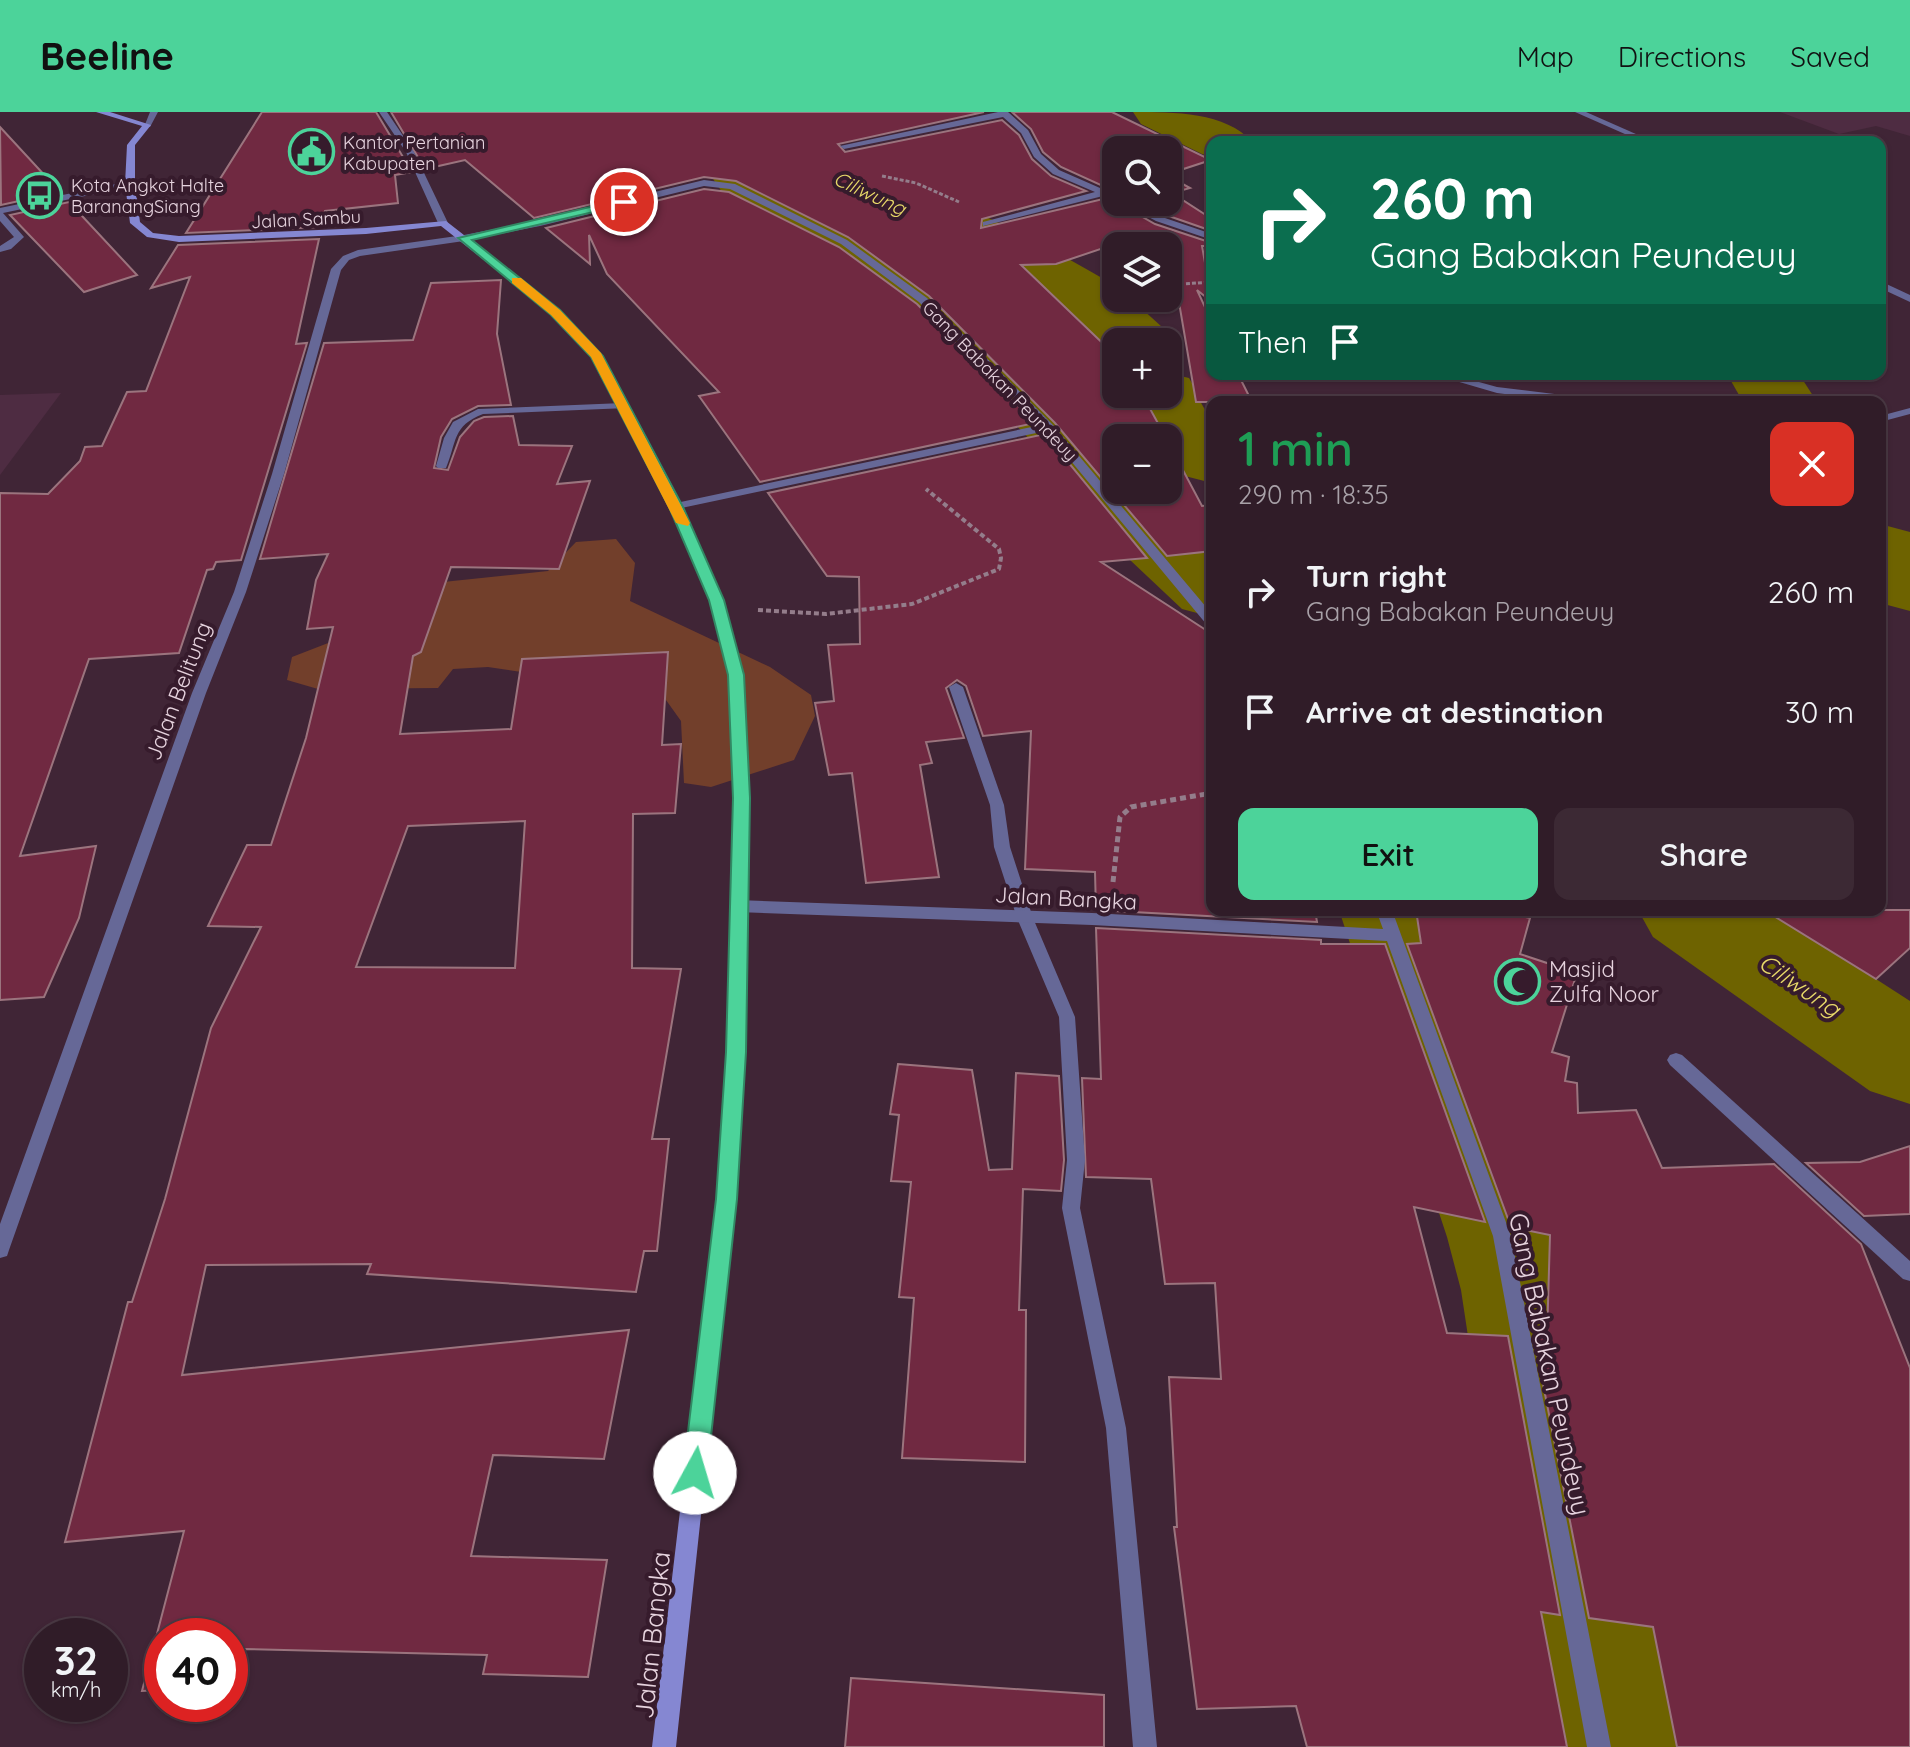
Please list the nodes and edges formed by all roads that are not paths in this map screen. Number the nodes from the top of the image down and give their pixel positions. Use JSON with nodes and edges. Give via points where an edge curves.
{"nodes":[{"id":1,"x":100,"y":112,"type":"edge"},
{"id":2,"x":154,"y":112,"type":"edge"},
{"id":3,"x":383,"y":112,"type":"edge"},
{"id":4,"x":1579,"y":112,"type":"edge"},
{"id":5,"x":1003,"y":113,"type":"edge"},
{"id":6,"x":147,"y":125,"type":"junction"},
{"id":7,"x":1636,"y":136,"type":"edge"},
{"id":8,"x":844,"y":146,"type":"road end"},
{"id":9,"x":130,"y":184,"type":"junction"},
{"id":10,"x":1102,"y":193,"type":"joint"},
{"id":11,"x":0,"y":213,"type":"edge"},
{"id":12,"x":1153,"y":216,"type":"edge"},
{"id":13,"x":443,"y":223,"type":"junction"},
{"id":14,"x":986,"y":224,"type":"road end"},
{"id":15,"x":1206,"y":235,"type":"edge"},
{"id":16,"x":464,"y":238,"type":"junction"},
{"id":17,"x":0,"y":249,"type":"edge"},
{"id":18,"x":1886,"y":287,"type":"edge"},
{"id":19,"x":1910,"y":299,"type":"edge"},
{"id":20,"x":1460,"y":380,"type":"edge"},
{"id":21,"x":1546,"y":396,"type":"edge"},
{"id":22,"x":623,"y":406,"type":"junction"},
{"id":23,"x":1910,"y":411,"type":"edge"},
{"id":24,"x":1886,"y":417,"type":"edge"},
{"id":25,"x":1049,"y":427,"type":"junction"},
{"id":26,"x":442,"y":466,"type":"dead end"},
{"id":27,"x":676,"y":507,"type":"junction"},
{"id":28,"x":1206,"y":615,"type":"edge"},
{"id":29,"x":956,"y":687,"type":"dead end"},
{"id":30,"x":737,"y":906,"type":"junction"},
{"id":31,"x":1386,"y":916,"type":"edge"},
{"id":32,"x":1025,"y":918,"type":"junction"},
{"id":33,"x":1393,"y":935,"type":"junction"},
{"id":34,"x":1676,"y":1060,"type":"dead end"},
{"id":35,"x":0,"y":1250,"type":"edge"},
{"id":36,"x":1910,"y":1273,"type":"edge"},
{"id":37,"x":664,"y":1747,"type":"edge"},
{"id":38,"x":1145,"y":1747,"type":"edge"},
{"id":39,"x":1599,"y":1747,"type":"edge"}],
"edges":[{"from":1,"to":6,"type":"street"},
{"from":2,"to":6,"type":"street"},
{"from":3,"to":13,"type":"street","via":[[410,152]]},
{"from":4,"to":7,"type":"street"},
{"from":5,"to":8,"type":"street"},
{"from":5,"to":10,"type":"street","via":[[1056,172]]},
{"from":6,"to":9,"type":"street","name":"Jalan Sambu","via":[[131,145]]},
{"from":9,"to":11,"type":"street"},
{"from":9,"to":13,"type":"street","name":"Jalan Sambu","via":[[135,223],[150,235],[179,239]]},
{"from":10,"to":14,"type":"street"},
{"from":11,"to":17,"type":"street","via":[[19,237]]},
{"from":12,"to":15,"type":"street"},
{"from":13,"to":16,"type":"street","name":"Jalan Bangka"},
{"from":16,"to":22,"type":"street","name":"Jalan Bangka","via":[[574,331],[597,356]]},
{"from":16,"to":25,"type":"street","name":"Gang Babakan Peundeuy","via":[[704,183],[732,186],[844,242],[923,300]]},
{"from":16,"to":35,"type":"street","name":"Jalan Belitung","via":[[358,253],[336,269],[240,592]]},
{"from":18,"to":19,"type":"street"},
{"from":20,"to":21,"type":"street"},
{"from":22,"to":26,"type":"street","via":[[465,416],[453,426]]},
{"from":22,"to":27,"type":"street","name":"Jalan Bangka"},
{"from":23,"to":24,"type":"street"},
{"from":25,"to":27,"type":"street"},
{"from":25,"to":28,"type":"street","name":"Gang Babakan Peundeuy"},
{"from":27,"to":30,"type":"street","name":"Jalan Bangka","via":[[717,600],[736,675],[741,798]]},
{"from":29,"to":32,"type":"street","via":[[997,805],[1002,847]]},
{"from":30,"to":32,"type":"street","name":"Jalan Bangka"},
{"from":30,"to":37,"type":"street","name":"Jalan Bangka","via":[[736,1052],[726,1199]]},
{"from":31,"to":33,"type":"street","name":"Gang Babakan Peundeuy"},
{"from":32,"to":33,"type":"street","name":"Jalan Bangka"},
{"from":32,"to":38,"type":"street","via":[[1067,1017],[1076,1160],[1071,1208],[1116,1428]]},
{"from":33,"to":39,"type":"street","name":"Gang Babakan Peundeuy","via":[[1502,1236]]},
{"from":34,"to":36,"type":"street"}]}
